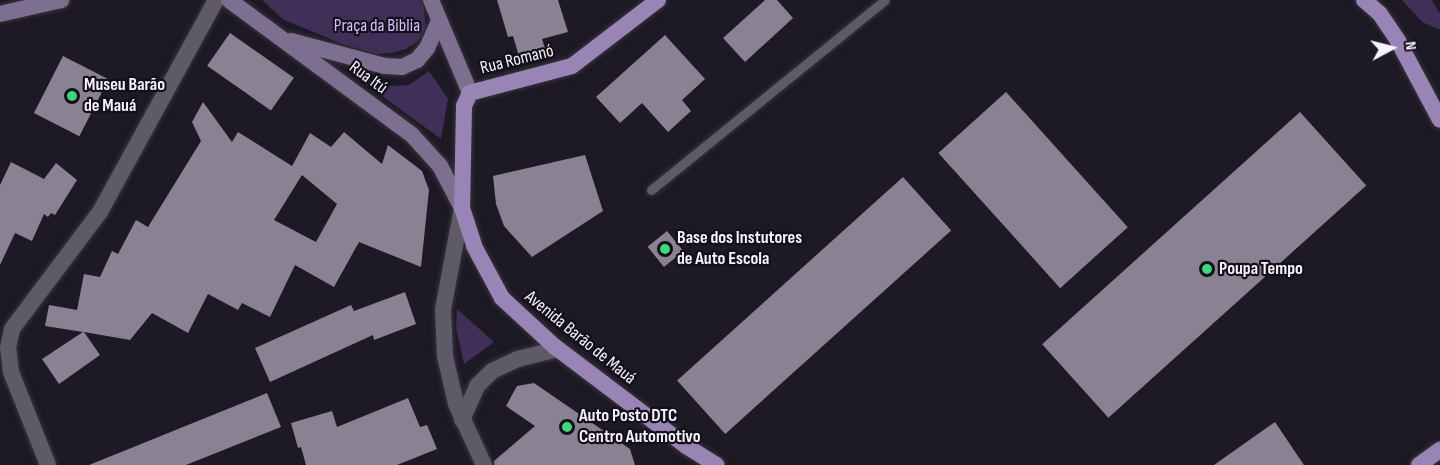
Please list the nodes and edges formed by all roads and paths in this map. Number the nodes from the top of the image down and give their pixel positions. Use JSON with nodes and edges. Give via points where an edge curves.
{"nodes":[{"id":1,"x":61,"y":0,"type":"edge"},
{"id":2,"x":216,"y":0,"type":"edge"},
{"id":3,"x":229,"y":0,"type":"edge"},
{"id":4,"x":431,"y":0,"type":"edge"},
{"id":5,"x":658,"y":0,"type":"edge"},
{"id":6,"x":885,"y":0,"type":"edge"},
{"id":7,"x":1364,"y":0,"type":"edge"},
{"id":8,"x":0,"y":14,"type":"edge"},
{"id":9,"x":439,"y":21,"type":"junction"},
{"id":10,"x":280,"y":38,"type":"junction"},
{"id":11,"x":470,"y":93,"type":"junction"},
{"id":12,"x":1440,"y":120,"type":"edge"},
{"id":13,"x":651,"y":190,"type":"dead end"},
{"id":14,"x":462,"y":208,"type":"junction"},
{"id":15,"x":4,"y":349,"type":"edge"},
{"id":16,"x":558,"y":349,"type":"junction"},
{"id":17,"x":462,"y":420,"type":"junction"},
{"id":18,"x":686,"y":446,"type":"junction"},
{"id":19,"x":1440,"y":450,"type":"edge"},
{"id":20,"x":48,"y":465,"type":"edge"},
{"id":21,"x":484,"y":465,"type":"edge"},
{"id":22,"x":696,"y":465,"type":"edge"},
{"id":23,"x":716,"y":465,"type":"edge"},
{"id":24,"x":1419,"y":465,"type":"edge"}],
"edges":[{"from":1,"to":8,"type":"main road"},
{"from":2,"to":15,"type":"street","via":[[100,213],[26,308]]},
{"from":3,"to":10,"type":"main road","name":"Rua Itú"},
{"from":4,"to":9,"type":"main road"},
{"from":5,"to":11,"type":"main road","name":"Rua Romanó","via":[[572,66]]},
{"from":6,"to":13,"type":"lane"},
{"from":7,"to":12,"type":"main road","via":[[1380,14],[1398,41]]},
{"from":9,"to":10,"type":"main road","via":[[427,48],[417,60],[402,67]]},
{"from":9,"to":11,"type":"main road"},
{"from":10,"to":14,"type":"main road","name":"Rua Itú","via":[[412,135],[440,166]]},
{"from":11,"to":14,"type":"main road","name":"Avenida Barão de Mauá","via":[[465,106]]},
{"from":14,"to":16,"type":"main road","name":"Avenida Barão de Mauá","via":[[474,246],[502,298]]},
{"from":14,"to":17,"type":"street","via":[[443,310],[445,356]]},
{"from":15,"to":20,"type":"street"},
{"from":16,"to":17,"type":"street","via":[[518,359],[492,371],[477,386]]},
{"from":16,"to":18,"type":"main road","name":"Avenida Barão de Mauá"},
{"from":17,"to":21,"type":"street"},
{"from":18,"to":22,"type":"main road","name":"Avenida Barão de Mauá"},
{"from":18,"to":23,"type":"main road","name":"Avenida Barão de Mauá"},
{"from":19,"to":24,"type":"main road"}]}
